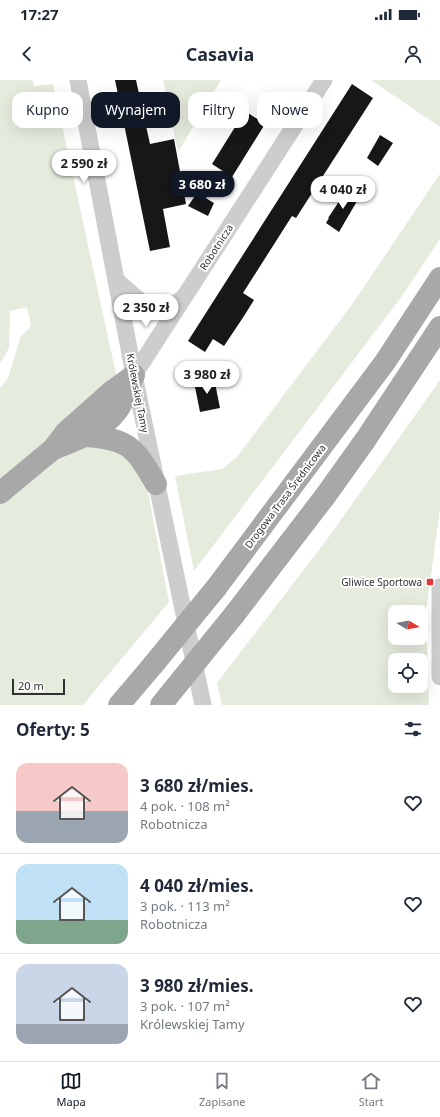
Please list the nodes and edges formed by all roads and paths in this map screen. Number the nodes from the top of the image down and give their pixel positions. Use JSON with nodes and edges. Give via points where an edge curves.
{"nodes":[{"id":1,"x":78,"y":80,"type":"edge"},
{"id":2,"x":324,"y":80,"type":"edge"},
{"id":3,"x":440,"y":278,"type":"edge"},
{"id":4,"x":118,"y":282,"type":"junction"},
{"id":5,"x":184,"y":297,"type":"junction"},
{"id":6,"x":440,"y":327,"type":"edge"},
{"id":7,"x":134,"y":375,"type":"junction"},
{"id":8,"x":86,"y":436,"type":"junction"},
{"id":9,"x":53,"y":449,"type":"junction"},
{"id":10,"x":156,"y":484,"type":"junction"},
{"id":11,"x":0,"y":493,"type":"edge"},
{"id":12,"x":440,"y":587,"type":"edge"},
{"id":13,"x":440,"y":677,"type":"edge"},
{"id":14,"x":119,"y":705,"type":"edge"},
{"id":15,"x":161,"y":705,"type":"edge"},
{"id":16,"x":203,"y":705,"type":"edge"}],
"edges":[{"from":1,"to":4,"type":"street","name":"Królewskiej Tamy"},
{"from":2,"to":5,"type":"street","name":"Robotnicza"},
{"from":3,"to":14,"type":"main road","name":"Drogowa Trasa Średnicowa","bridge":true,"via":[[385,362],[216,588]]},
{"from":4,"to":5,"type":"street","via":[[141,302],[152,305],[174,306]]},
{"from":4,"to":7,"type":"street","name":"Królewskiej Tamy"},
{"from":5,"to":7,"type":"street","name":"Robotnicza"},
{"from":6,"to":15,"type":"main road","bridge":true,"via":[[366,440],[326,495]]},
{"from":7,"to":8,"type":"main road","via":[[117,411]]},
{"from":7,"to":9,"type":"main road","via":[[66,432]]},
{"from":7,"to":10,"type":"street","name":"Królewskiej Tamy"},
{"from":8,"to":9,"type":"main road"},
{"from":8,"to":10,"type":"main road","via":[[105,437],[130,447],[140,457]]},
{"from":9,"to":11,"type":"main road"},
{"from":10,"to":16,"type":"street","name":"Królewskiej Tamy"},
{"from":12,"to":13,"type":"street"}]}
